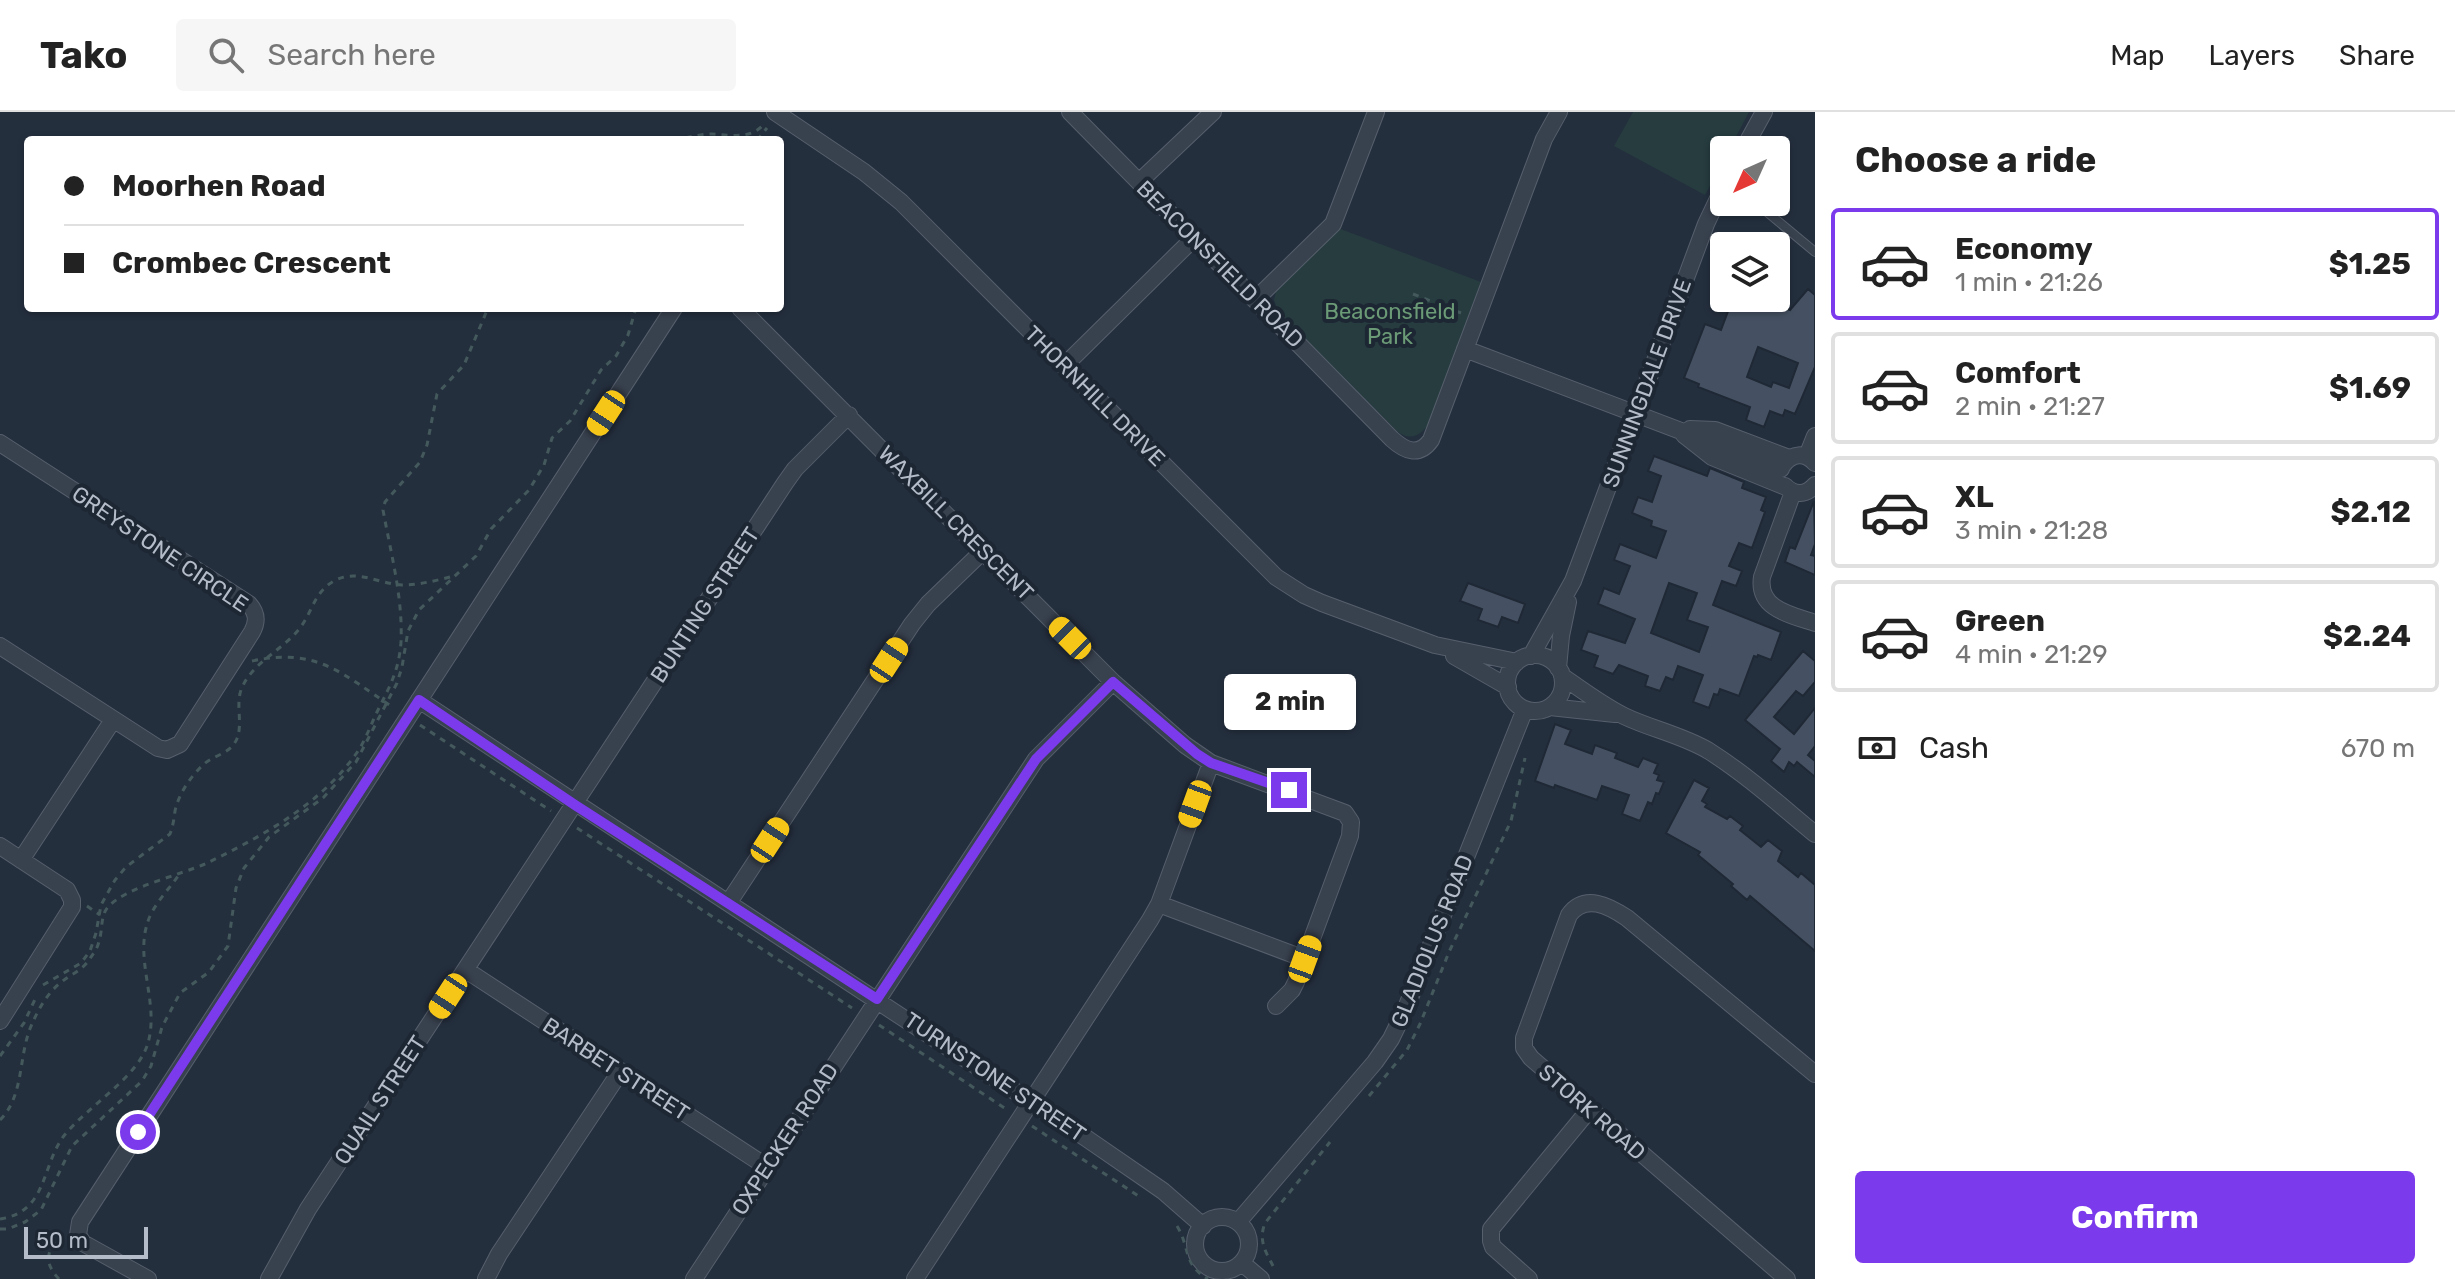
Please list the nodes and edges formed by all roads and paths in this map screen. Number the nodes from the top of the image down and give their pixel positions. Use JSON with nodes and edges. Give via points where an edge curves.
{"nodes":[{"id":1,"x":773,"y":112,"type":"edge"},
{"id":2,"x":1070,"y":112,"type":"edge"},
{"id":3,"x":1213,"y":112,"type":"edge"},
{"id":4,"x":1376,"y":112,"type":"edge"},
{"id":5,"x":1559,"y":112,"type":"edge"},
{"id":6,"x":1764,"y":112,"type":"edge"},
{"id":7,"x":698,"y":136,"type":"edge"},
{"id":8,"x":744,"y":136,"type":"edge"},
{"id":9,"x":744,"y":136,"type":"edge"},
{"id":10,"x":1751,"y":136,"type":"edge"},
{"id":11,"x":1139,"y":182,"type":"junction"},
{"id":12,"x":1710,"y":216,"type":"edge"},
{"id":13,"x":1772,"y":216,"type":"edge"},
{"id":14,"x":1194,"y":238,"type":"junction"},
{"id":15,"x":1815,"y":251,"type":"edge"},
{"id":16,"x":1413,"y":294,"type":"dead end"},
{"id":17,"x":1256,"y":299,"type":"junction"},
{"id":18,"x":486,"y":312,"type":"edge"},
{"id":19,"x":635,"y":312,"type":"edge"},
{"id":20,"x":671,"y":312,"type":"edge"},
{"id":21,"x":744,"y":312,"type":"edge"},
{"id":22,"x":1477,"y":319,"type":"junction"},
{"id":23,"x":1465,"y":349,"type":"junction"},
{"id":24,"x":1064,"y":366,"type":"junction"},
{"id":25,"x":1636,"y":413,"type":"junction"},
{"id":26,"x":849,"y":415,"type":"junction"},
{"id":27,"x":1815,"y":436,"type":"edge"},
{"id":28,"x":1707,"y":441,"type":"junction"},
{"id":29,"x":0,"y":443,"type":"edge"},
{"id":30,"x":1811,"y":460,"type":"edge"},
{"id":31,"x":1785,"y":464,"type":"junction"},
{"id":32,"x":1815,"y":485,"type":"edge"},
{"id":33,"x":1790,"y":490,"type":"junction"},
{"id":34,"x":983,"y":551,"type":"junction"},
{"id":35,"x":454,"y":576,"type":"junction"},
{"id":36,"x":1573,"y":581,"type":"junction"},
{"id":37,"x":397,"y":585,"type":"junction"},
{"id":38,"x":1815,"y":623,"type":"edge"},
{"id":39,"x":1435,"y":645,"type":"junction"},
{"id":40,"x":0,"y":646,"type":"edge"},
{"id":41,"x":267,"y":658,"type":"junction"},
{"id":42,"x":1524,"y":659,"type":"junction"},
{"id":43,"x":232,"y":664,"type":"junction"},
{"id":44,"x":1560,"y":672,"type":"junction"},
{"id":45,"x":1113,"y":682,"type":"junction"},
{"id":46,"x":1508,"y":687,"type":"junction"},
{"id":47,"x":419,"y":700,"type":"junction"},
{"id":48,"x":385,"y":702,"type":"junction"},
{"id":49,"x":1550,"y":707,"type":"junction"},
{"id":50,"x":1525,"y":709,"type":"junction"},
{"id":51,"x":1624,"y":716,"type":"junction"},
{"id":52,"x":408,"y":717,"type":"junction"},
{"id":53,"x":113,"y":720,"type":"junction"},
{"id":54,"x":1211,"y":763,"type":"junction"},
{"id":55,"x":575,"y":805,"type":"junction"},
{"id":56,"x":565,"y":820,"type":"junction"},
{"id":57,"x":1815,"y":834,"type":"edge"},
{"id":58,"x":0,"y":846,"type":"edge"},
{"id":59,"x":21,"y":860,"type":"junction"},
{"id":60,"x":181,"y":873,"type":"junction"},
{"id":61,"x":729,"y":902,"type":"junction"},
{"id":62,"x":1159,"y":904,"type":"junction"},
{"id":63,"x":1305,"y":959,"type":"junction"},
{"id":64,"x":466,"y":970,"type":"junction"},
{"id":65,"x":877,"y":999,"type":"junction"},
{"id":66,"x":1276,"y":1006,"type":"dead end"},
{"id":67,"x":866,"y":1016,"type":"junction"},
{"id":68,"x":0,"y":1021,"type":"edge"},
{"id":69,"x":0,"y":1056,"type":"edge"},
{"id":70,"x":620,"y":1072,"type":"junction"},
{"id":71,"x":1815,"y":1074,"type":"edge"},
{"id":72,"x":1031,"y":1102,"type":"junction"},
{"id":73,"x":1589,"y":1110,"type":"junction"},
{"id":74,"x":1020,"y":1118,"type":"junction"},
{"id":75,"x":0,"y":1120,"type":"edge"},
{"id":76,"x":767,"y":1167,"type":"junction"},
{"id":77,"x":1139,"y":1196,"type":"dead end"},
{"id":78,"x":0,"y":1219,"type":"edge"},
{"id":79,"x":1172,"y":1221,"type":"dead end"},
{"id":80,"x":1238,"y":1222,"type":"junction"},
{"id":81,"x":1203,"y":1226,"type":"junction"},
{"id":82,"x":0,"y":1229,"type":"edge"},
{"id":83,"x":1242,"y":1263,"type":"junction"},
{"id":84,"x":918,"y":1274,"type":"edge"},
{"id":85,"x":148,"y":1279,"type":"edge"},
{"id":86,"x":269,"y":1279,"type":"edge"},
{"id":87,"x":486,"y":1279,"type":"edge"},
{"id":88,"x":694,"y":1279,"type":"edge"},
{"id":89,"x":936,"y":1279,"type":"edge"},
{"id":90,"x":1208,"y":1279,"type":"edge"},
{"id":91,"x":1261,"y":1279,"type":"edge"},
{"id":92,"x":1529,"y":1279,"type":"edge"},
{"id":93,"x":1787,"y":1279,"type":"edge"}],
"edges":[{"from":1,"to":9,"type":"path","via":[[759,131]]},
{"from":1,"to":24,"type":"street","name":"THORNHILL DRIVE","via":[[901,202]]},
{"from":2,"to":11,"type":"street","name":"BEACONSFIELD ROAD"},
{"from":3,"to":11,"type":"street"},
{"from":4,"to":17,"type":"street","via":[[1333,224]]},
{"from":5,"to":22,"type":"street","name":"BEACONSFIELD ROAD","via":[[1544,139]]},
{"from":6,"to":10,"type":"street"},
{"from":7,"to":8,"type":"path"},
{"from":11,"to":14,"type":"street","name":"BEACONSFIELD ROAD"},
{"from":12,"to":25,"type":"street","name":"SUNNINGDALE DRIVE"},
{"from":13,"to":15,"type":"lane"},
{"from":14,"to":17,"type":"street","name":"BEACONSFIELD ROAD"},
{"from":14,"to":24,"type":"street"},
{"from":16,"to":22,"type":"path"},
{"from":17,"to":23,"type":"street","name":"BEACONSFIELD ROAD","via":[[1408,450],[1422,449],[1431,440]]},
{"from":18,"to":37,"type":"path","via":[[464,365],[437,394],[420,462],[385,502]]},
{"from":19,"to":35,"type":"path","via":[[616,356],[552,438],[529,490]]},
{"from":20,"to":47,"type":"street"},
{"from":21,"to":26,"type":"street","name":"WAXBILL CRESCENT"},
{"from":22,"to":23,"type":"street","name":"BEACONSFIELD ROAD"},
{"from":23,"to":25,"type":"street"},
{"from":24,"to":39,"type":"street","name":"THORNHILL DRIVE","via":[[1276,577],[1313,599]]},
{"from":25,"to":28,"type":"street"},
{"from":25,"to":36,"type":"street","name":"SUNNINGDALE DRIVE"},
{"from":26,"to":34,"type":"street","name":"WAXBILL CRESCENT"},
{"from":26,"to":55,"type":"street","name":"BUNTING STREET","via":[[785,483]]},
{"from":27,"to":30,"type":"street"},
{"from":28,"to":31,"type":"street"},
{"from":28,"to":33,"type":"street"},
{"from":29,"to":43,"type":"street","name":"GREYSTONE CIRCLE","via":[[249,604],[256,626]]},
{"from":30,"to":31,"type":"street","via":[[1800,455]]},
{"from":31,"to":33,"type":"street","via":[[1781,479]]},
{"from":32,"to":33,"type":"street","via":[[1806,492]]},
{"from":33,"to":38,"type":"street","via":[[1762,592],[1774,608]]},
{"from":34,"to":45,"type":"street","name":"WAXBILL CRESCENT"},
{"from":34,"to":61,"type":"street","via":[[912,624]]},
{"from":35,"to":37,"type":"path"},
{"from":35,"to":48,"type":"path","via":[[419,610]]},
{"from":36,"to":42,"type":"street","name":"SUNNINGDALE DRIVE"},
{"from":36,"to":44,"type":"street","name":"SUNNINGDALE DRIVE","via":[[1561,636]]},
{"from":37,"to":41,"type":"path","via":[[369,577],[335,580],[312,602],[299,629]]},
{"from":37,"to":48,"type":"path","via":[[401,643]]},
{"from":39,"to":42,"type":"street","name":"THORNHILL DRIVE"},
{"from":39,"to":46,"type":"street","name":"THORNHILL DRIVE"},
{"from":40,"to":53,"type":"street","name":"GREYSTONE CIRCLE"},
{"from":41,"to":43,"type":"path"},
{"from":41,"to":48,"type":"path","via":[[311,658]]},
{"from":41,"to":69,"type":"path","via":[[241,690],[233,746],[206,762],[187,783],[170,834],[115,880],[101,905],[90,951],[81,963],[44,984]]},
{"from":42,"to":44,"type":"street","via":[[1544,657]]},
{"from":42,"to":46,"type":"street","via":[[1508,678]]},
{"from":43,"to":53,"type":"street","name":"GREYSTONE CIRCLE","via":[[176,747],[158,748]]},
{"from":44,"to":49,"type":"street","via":[[1561,693]]},
{"from":44,"to":51,"type":"street"},
{"from":45,"to":54,"type":"street","name":"WAXBILL CRESCENT"},
{"from":45,"to":65,"type":"street","name":"OXPECKER ROAD","via":[[1036,759]]},
{"from":46,"to":50,"type":"street"},
{"from":47,"to":52,"type":"street"},
{"from":47,"to":55,"type":"street","name":"TURNSTONE STREET"},
{"from":48,"to":52,"type":"path"},
{"from":48,"to":60,"type":"path","via":[[341,773],[309,803],[240,847]]},
{"from":48,"to":82,"type":"path","via":[[356,762],[323,798],[269,837],[244,868],[228,946],[209,972],[180,993],[142,1081],[72,1146],[41,1210],[25,1222]]},
{"from":49,"to":50,"type":"street"},
{"from":49,"to":51,"type":"street"},
{"from":50,"to":80,"type":"street","name":"GLADIOLUS ROAD","via":[[1391,1039]]},
{"from":51,"to":57,"type":"street","via":[[1709,751]]},
{"from":52,"to":56,"type":"path"},
{"from":52,"to":85,"type":"street","via":[[80,1222],[83,1243]]},
{"from":53,"to":59,"type":"street"},
{"from":54,"to":62,"type":"street"},
{"from":54,"to":63,"type":"street","name":"WAXBILL CRESCENT","via":[[1341,809],[1351,822]]},
{"from":55,"to":56,"type":"street","name":"QUAIL STREET"},
{"from":55,"to":61,"type":"street","name":"TURNSTONE STREET"},
{"from":56,"to":64,"type":"street","name":"QUAIL STREET"},
{"from":56,"to":67,"type":"path"},
{"from":58,"to":59,"type":"street"},
{"from":59,"to":68,"type":"street","via":[[67,890],[72,900],[70,913]]},
{"from":60,"to":75,"type":"path","via":[[110,904],[90,959],[38,1010],[25,1039],[12,1104]]},
{"from":60,"to":78,"type":"path","via":[[158,902],[144,938],[152,1014],[140,1061],[62,1139],[32,1203]]},
{"from":61,"to":65,"type":"street","name":"TURNSTONE STREET"},
{"from":62,"to":63,"type":"street"},
{"from":62,"to":72,"type":"street"},
{"from":63,"to":66,"type":"street","via":[[1292,990]]},
{"from":64,"to":70,"type":"street","name":"BARBET STREET"},
{"from":64,"to":86,"type":"street","name":"QUAIL STREET","via":[[308,1209]]},
{"from":65,"to":67,"type":"street","name":"OXPECKER ROAD"},
{"from":65,"to":72,"type":"street","name":"TURNSTONE STREET"},
{"from":67,"to":74,"type":"path"},
{"from":67,"to":76,"type":"street","name":"OXPECKER ROAD"},
{"from":70,"to":76,"type":"street","name":"BARBET STREET"},
{"from":70,"to":87,"type":"street"},
{"from":71,"to":73,"type":"street","name":"STORK ROAD","via":[[1627,918],[1589,902],[1569,915],[1523,1043],[1527,1054]]},
{"from":72,"to":74,"type":"street"},
{"from":72,"to":81,"type":"street","name":"TURNSTONE STREET","via":[[1163,1191]]},
{"from":73,"to":92,"type":"street","via":[[1491,1229],[1493,1247]]},
{"from":73,"to":93,"type":"street","name":"STORK ROAD"},
{"from":74,"to":77,"type":"path"},
{"from":74,"to":84,"type":"street"},
{"from":76,"to":88,"type":"street","name":"OXPECKER ROAD"},
{"from":79,"to":90,"type":"path","via":[[1192,1266]]},
{"from":80,"to":81,"type":"street","via":[[1220,1217]]},
{"from":80,"to":83,"type":"street","via":[[1249,1246]]},
{"from":81,"to":83,"type":"street","via":[[1196,1242],[1201,1260],[1225,1271]]},
{"from":83,"to":91,"type":"street"},
{"from":84,"to":89,"type":"street"}]}
